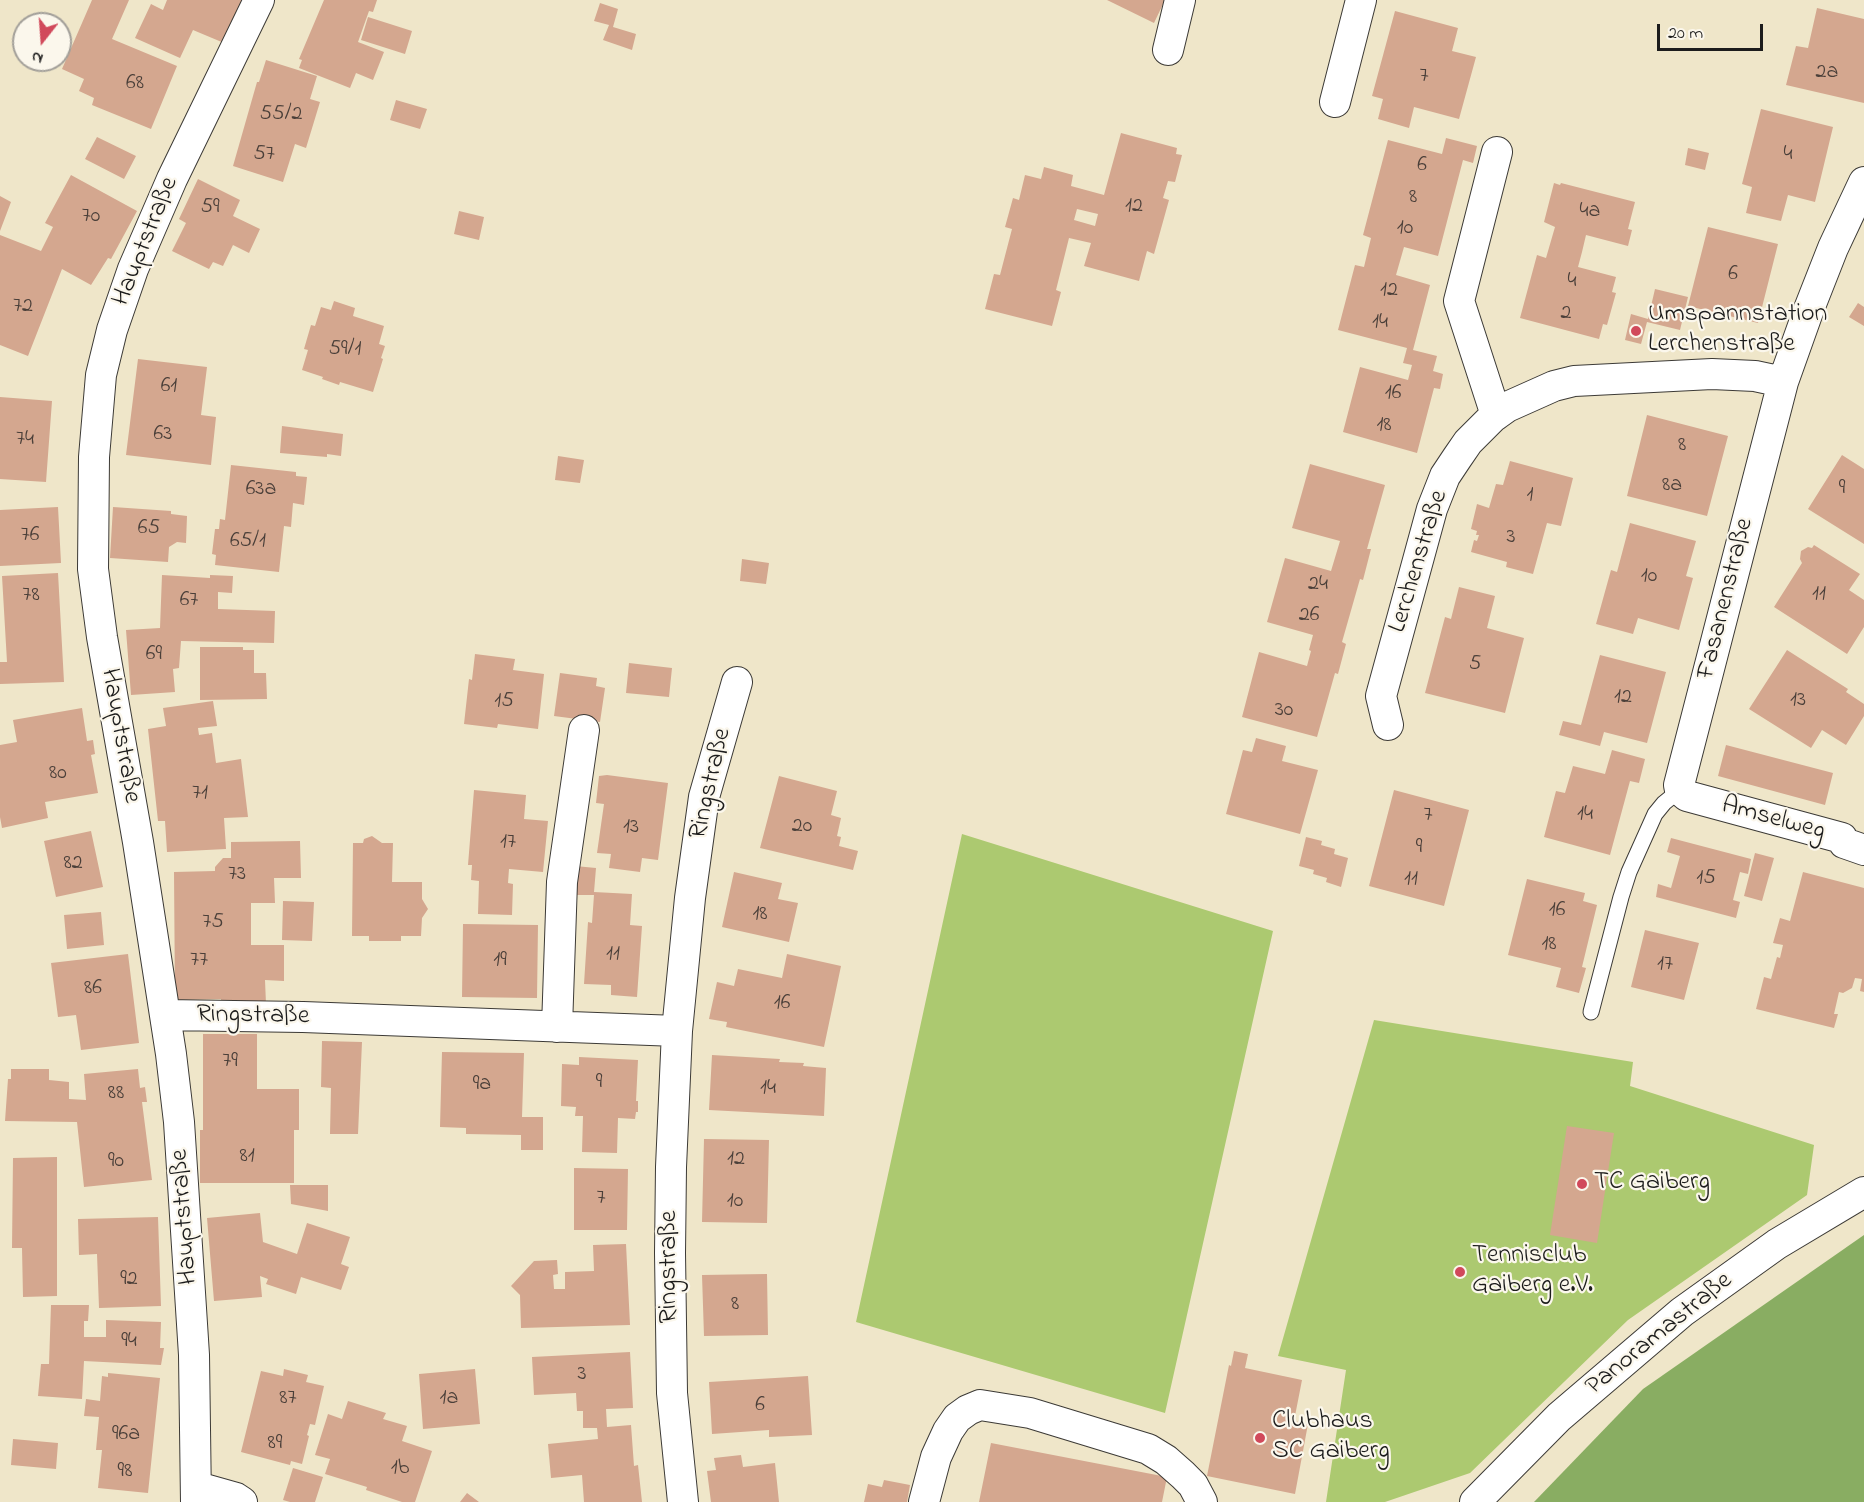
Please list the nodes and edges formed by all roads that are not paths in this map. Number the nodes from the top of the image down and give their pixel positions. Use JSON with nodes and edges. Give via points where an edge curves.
{"nodes":[{"id":1,"x":259,"y":0,"type":"edge"},
{"id":2,"x":1180,"y":0,"type":"edge"},
{"id":3,"x":1361,"y":0,"type":"edge"},
{"id":4,"x":1168,"y":50,"type":"dead end"},
{"id":5,"x":1335,"y":102,"type":"dead end"},
{"id":6,"x":1497,"y":152,"type":"dead end"},
{"id":7,"x":1864,"y":182,"type":"edge"},
{"id":8,"x":1783,"y":382,"type":"junction"},
{"id":9,"x":1496,"y":415,"type":"junction"},
{"id":10,"x":737,"y":682,"type":"dead end"},
{"id":11,"x":1388,"y":725,"type":"dead end"},
{"id":12,"x":584,"y":730,"type":"dead end"},
{"id":13,"x":1680,"y":790,"type":"junction"},
{"id":14,"x":1864,"y":850,"type":"edge"},
{"id":15,"x":1591,"y":1012,"type":"dead end"},
{"id":16,"x":165,"y":1015,"type":"junction"},
{"id":17,"x":557,"y":1027,"type":"junction"},
{"id":18,"x":677,"y":1031,"type":"junction"},
{"id":19,"x":1864,"y":1192,"type":"edge"},
{"id":20,"x":197,"y":1495,"type":"edge"},
{"id":21,"x":242,"y":1502,"type":"edge"},
{"id":22,"x":683,"y":1502,"type":"edge"},
{"id":23,"x":924,"y":1502,"type":"edge"},
{"id":24,"x":1202,"y":1502,"type":"edge"},
{"id":25,"x":1450,"y":1502,"type":"edge"},
{"id":26,"x":1468,"y":1502,"type":"edge"},
{"id":27,"x":1475,"y":1502,"type":"edge"}],
"edges":[{"from":1,"to":16,"type":"street","name":"Hauptstraße","via":[[171,179],[133,269],[106,354],[96,423],[93,569]]},
{"from":2,"to":4,"type":"street"},
{"from":3,"to":5,"type":"street"},
{"from":6,"to":9,"type":"street","via":[[1459,301]]},
{"from":7,"to":8,"type":"street","name":"Fasanenstraße","via":[[1833,248]]},
{"from":8,"to":9,"type":"street","name":"Lerchenstraße","via":[[1712,374],[1574,381],[1554,386]]},
{"from":8,"to":13,"type":"street","name":"Fasanenstraße"},
{"from":9,"to":11,"type":"street","name":"Lerchenstraße","via":[[1457,458],[1432,509],[1381,696]]},
{"from":10,"to":18,"type":"street","name":"Ringstraße","via":[[704,797]]},
{"from":12,"to":17,"type":"street","via":[[562,882]]},
{"from":13,"to":14,"type":"street","name":"Amselweg","via":[[1706,802],[1842,838],[1844,843]]},
{"from":13,"to":15,"type":"lane","via":[[1655,814],[1629,872]]},
{"from":16,"to":17,"type":"street","name":"Ringstraße"},
{"from":16,"to":20,"type":"street","name":"Hauptstraße","via":[[185,1197]]},
{"from":17,"to":18,"type":"street","name":"Ringstraße"},
{"from":18,"to":22,"type":"street","name":"Ringstraße","via":[[670,1253],[672,1393]]},
{"from":19,"to":27,"type":"street","name":"Panoramastraße","via":[[1777,1244],[1682,1312],[1559,1417]]},
{"from":20,"to":21,"type":"street","via":[[236,1498]]},
{"from":23,"to":24,"type":"street","via":[[936,1457],[948,1431],[957,1418],[980,1406],[1030,1413],[1148,1449],[1183,1475]]},
{"from":25,"to":26,"type":"street"}]}
